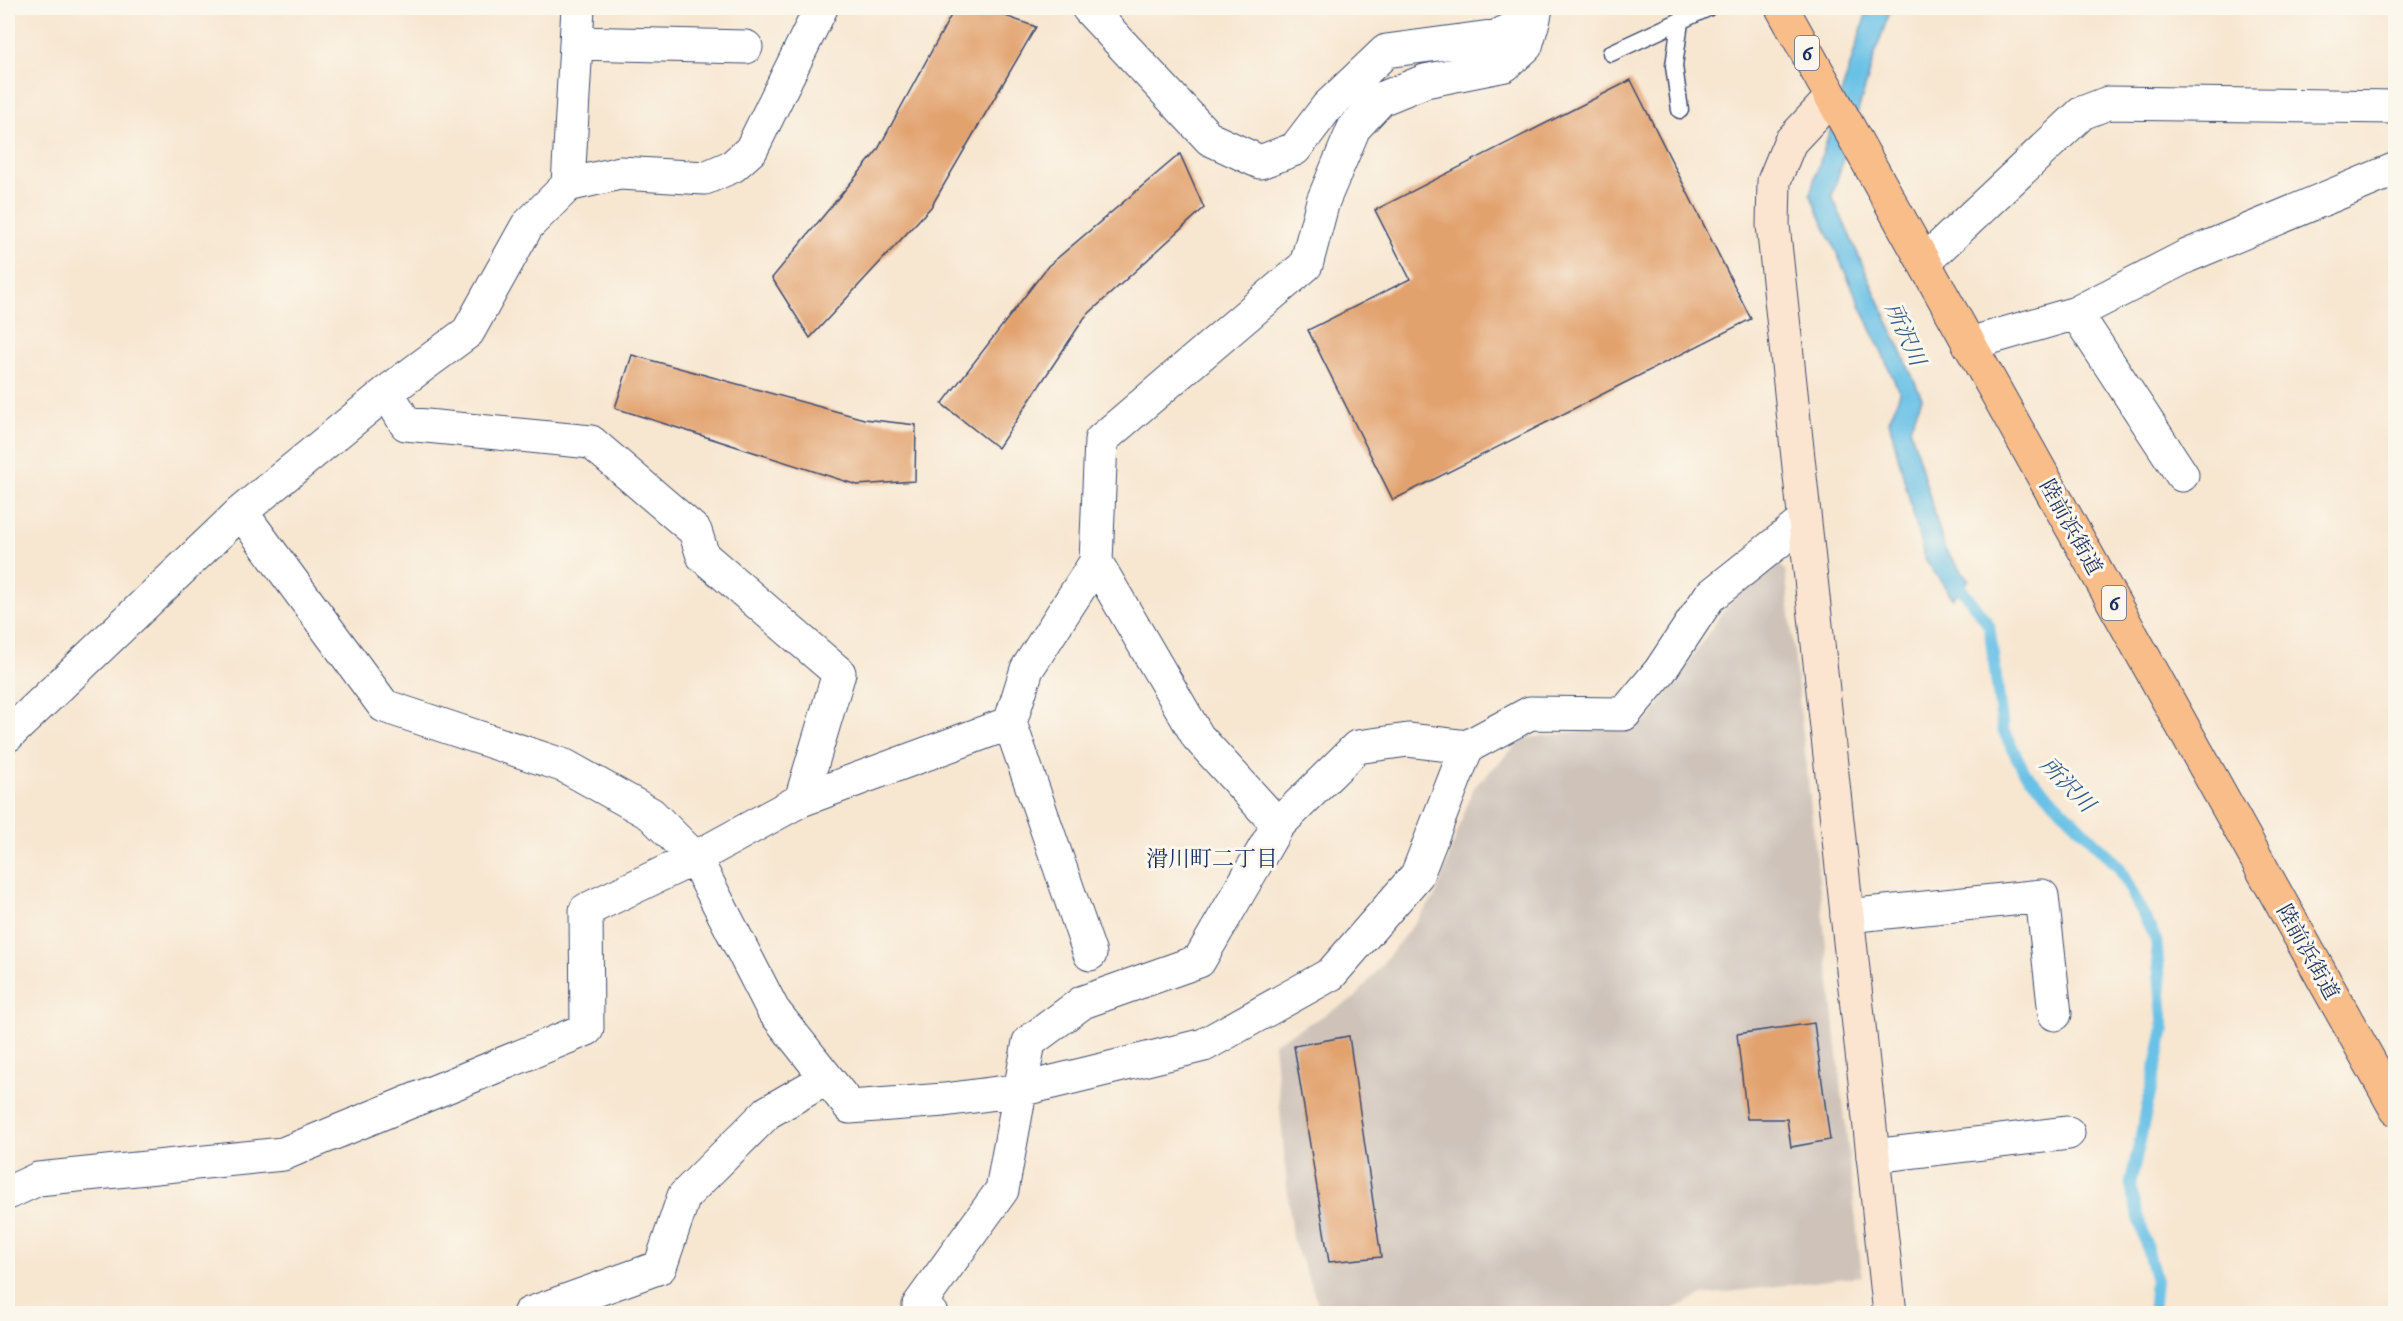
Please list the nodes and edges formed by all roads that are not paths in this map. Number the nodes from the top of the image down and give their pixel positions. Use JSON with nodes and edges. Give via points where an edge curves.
{"nodes":[{"id":1,"x":578,"y":8,"type":"edge"},
{"id":2,"x":821,"y":8,"type":"edge"},
{"id":3,"x":1088,"y":8,"type":"edge"},
{"id":4,"x":1708,"y":8,"type":"edge"},
{"id":5,"x":1782,"y":8,"type":"edge"},
{"id":6,"x":1535,"y":13,"type":"edge"},
{"id":7,"x":1680,"y":22,"type":"junction"},
{"id":8,"x":576,"y":43,"type":"junction"},
{"id":9,"x":746,"y":47,"type":"dead end"},
{"id":10,"x":1611,"y":53,"type":"dead end"},
{"id":11,"x":1831,"y":98,"type":"junction"},
{"id":12,"x":2396,"y":108,"type":"edge"},
{"id":13,"x":1680,"y":110,"type":"dead end"},
{"id":14,"x":2396,"y":169,"type":"edge"},
{"id":15,"x":568,"y":185,"type":"junction"},
{"id":16,"x":1924,"y":262,"type":"junction"},
{"id":17,"x":2076,"y":313,"type":"junction"},
{"id":18,"x":1969,"y":344,"type":"junction"},
{"id":19,"x":387,"y":392,"type":"junction"},
{"id":20,"x":2182,"y":476,"type":"dead end"},
{"id":21,"x":241,"y":512,"type":"junction"},
{"id":22,"x":1804,"y":521,"type":"junction"},
{"id":23,"x":1096,"y":562,"type":"junction"},
{"id":24,"x":1010,"y":723,"type":"junction"},
{"id":25,"x":13,"y":726,"type":"edge"},
{"id":26,"x":1467,"y":747,"type":"junction"},
{"id":27,"x":801,"y":800,"type":"junction"},
{"id":28,"x":1278,"y":825,"type":"junction"},
{"id":29,"x":695,"y":858,"type":"junction"},
{"id":30,"x":1847,"y":916,"type":"junction"},
{"id":31,"x":1090,"y":954,"type":"dead end"},
{"id":32,"x":2055,"y":1014,"type":"dead end"},
{"id":33,"x":827,"y":1078,"type":"junction"},
{"id":34,"x":1020,"y":1090,"type":"junction"},
{"id":35,"x":2396,"y":1109,"type":"edge"},
{"id":36,"x":2067,"y":1133,"type":"dead end"},
{"id":37,"x":1873,"y":1156,"type":"junction"},
{"id":38,"x":8,"y":1193,"type":"edge"},
{"id":39,"x":529,"y":1314,"type":"edge"},
{"id":40,"x":931,"y":1314,"type":"edge"},
{"id":41,"x":1890,"y":1314,"type":"edge"}],
"edges":[{"from":1,"to":8,"type":"street"},
{"from":2,"to":15,"type":"street","via":[[751,150],[732,166],[705,178],[620,173]]},
{"from":3,"to":6,"type":"street","via":[[1210,139],[1260,162],[1295,149],[1327,107],[1386,51],[1498,36]]},
{"from":4,"to":7,"type":"lane"},
{"from":5,"to":11,"type":"highway","name":"陸前浜街道","number":"6"},
{"from":6,"to":23,"type":"street","via":[[1526,46],[1505,65],[1425,81],[1382,99],[1354,128],[1323,201],[1306,265],[1101,440]]},
{"from":7,"to":10,"type":"lane"},
{"from":7,"to":13,"type":"lane","via":[[1674,66]]},
{"from":8,"to":9,"type":"street"},
{"from":8,"to":15,"type":"street"},
{"from":11,"to":16,"type":"highway","name":"陸前浜街道","number":"6"},
{"from":11,"to":22,"type":"street","via":[[1790,142],[1774,182],[1773,225]]},
{"from":12,"to":16,"type":"street","via":[[2108,103],[2082,113]]},
{"from":14,"to":17,"type":"street","via":[[2187,256]]},
{"from":15,"to":19,"type":"street","via":[[527,226],[468,332]]},
{"from":16,"to":18,"type":"highway","name":"陸前浜街道","number":"6"},
{"from":17,"to":18,"type":"street"},
{"from":17,"to":20,"type":"street"},
{"from":18,"to":35,"type":"highway","name":"陸前浜街道","number":"6"},
{"from":19,"to":21,"type":"street"},
{"from":19,"to":27,"type":"street","via":[[406,424],[591,442],[695,531],[703,556],[839,673]]},
{"from":21,"to":25,"type":"street"},
{"from":21,"to":29,"type":"street","via":[[384,706],[565,766],[651,814]]},
{"from":22,"to":26,"type":"street","via":[[1709,597],[1660,672],[1624,714],[1530,712]]},
{"from":22,"to":30,"type":"street"},
{"from":23,"to":24,"type":"street","via":[[1027,669]]},
{"from":23,"to":28,"type":"street","via":[[1198,736]]},
{"from":24,"to":27,"type":"street"},
{"from":24,"to":31,"type":"street"},
{"from":26,"to":28,"type":"street","via":[[1408,740],[1357,747]]},
{"from":26,"to":34,"type":"street","via":[[1417,875],[1331,974],[1204,1045]]},
{"from":27,"to":29,"type":"street"},
{"from":28,"to":34,"type":"street","via":[[1200,961],[1083,1002],[1029,1042]]},
{"from":29,"to":33,"type":"street","via":[[773,1010]]},
{"from":29,"to":38,"type":"street","via":[[586,910],[587,1029],[283,1154],[38,1179]]},
{"from":30,"to":32,"type":"street","via":[[2042,896]]},
{"from":30,"to":37,"type":"street"},
{"from":33,"to":34,"type":"street","via":[[850,1107]]},
{"from":33,"to":39,"type":"street","via":[[768,1112],[684,1196],[660,1267]]},
{"from":34,"to":40,"type":"street","via":[[1002,1190],[919,1305]]},
{"from":36,"to":37,"type":"street"},
{"from":37,"to":41,"type":"street"}]}
